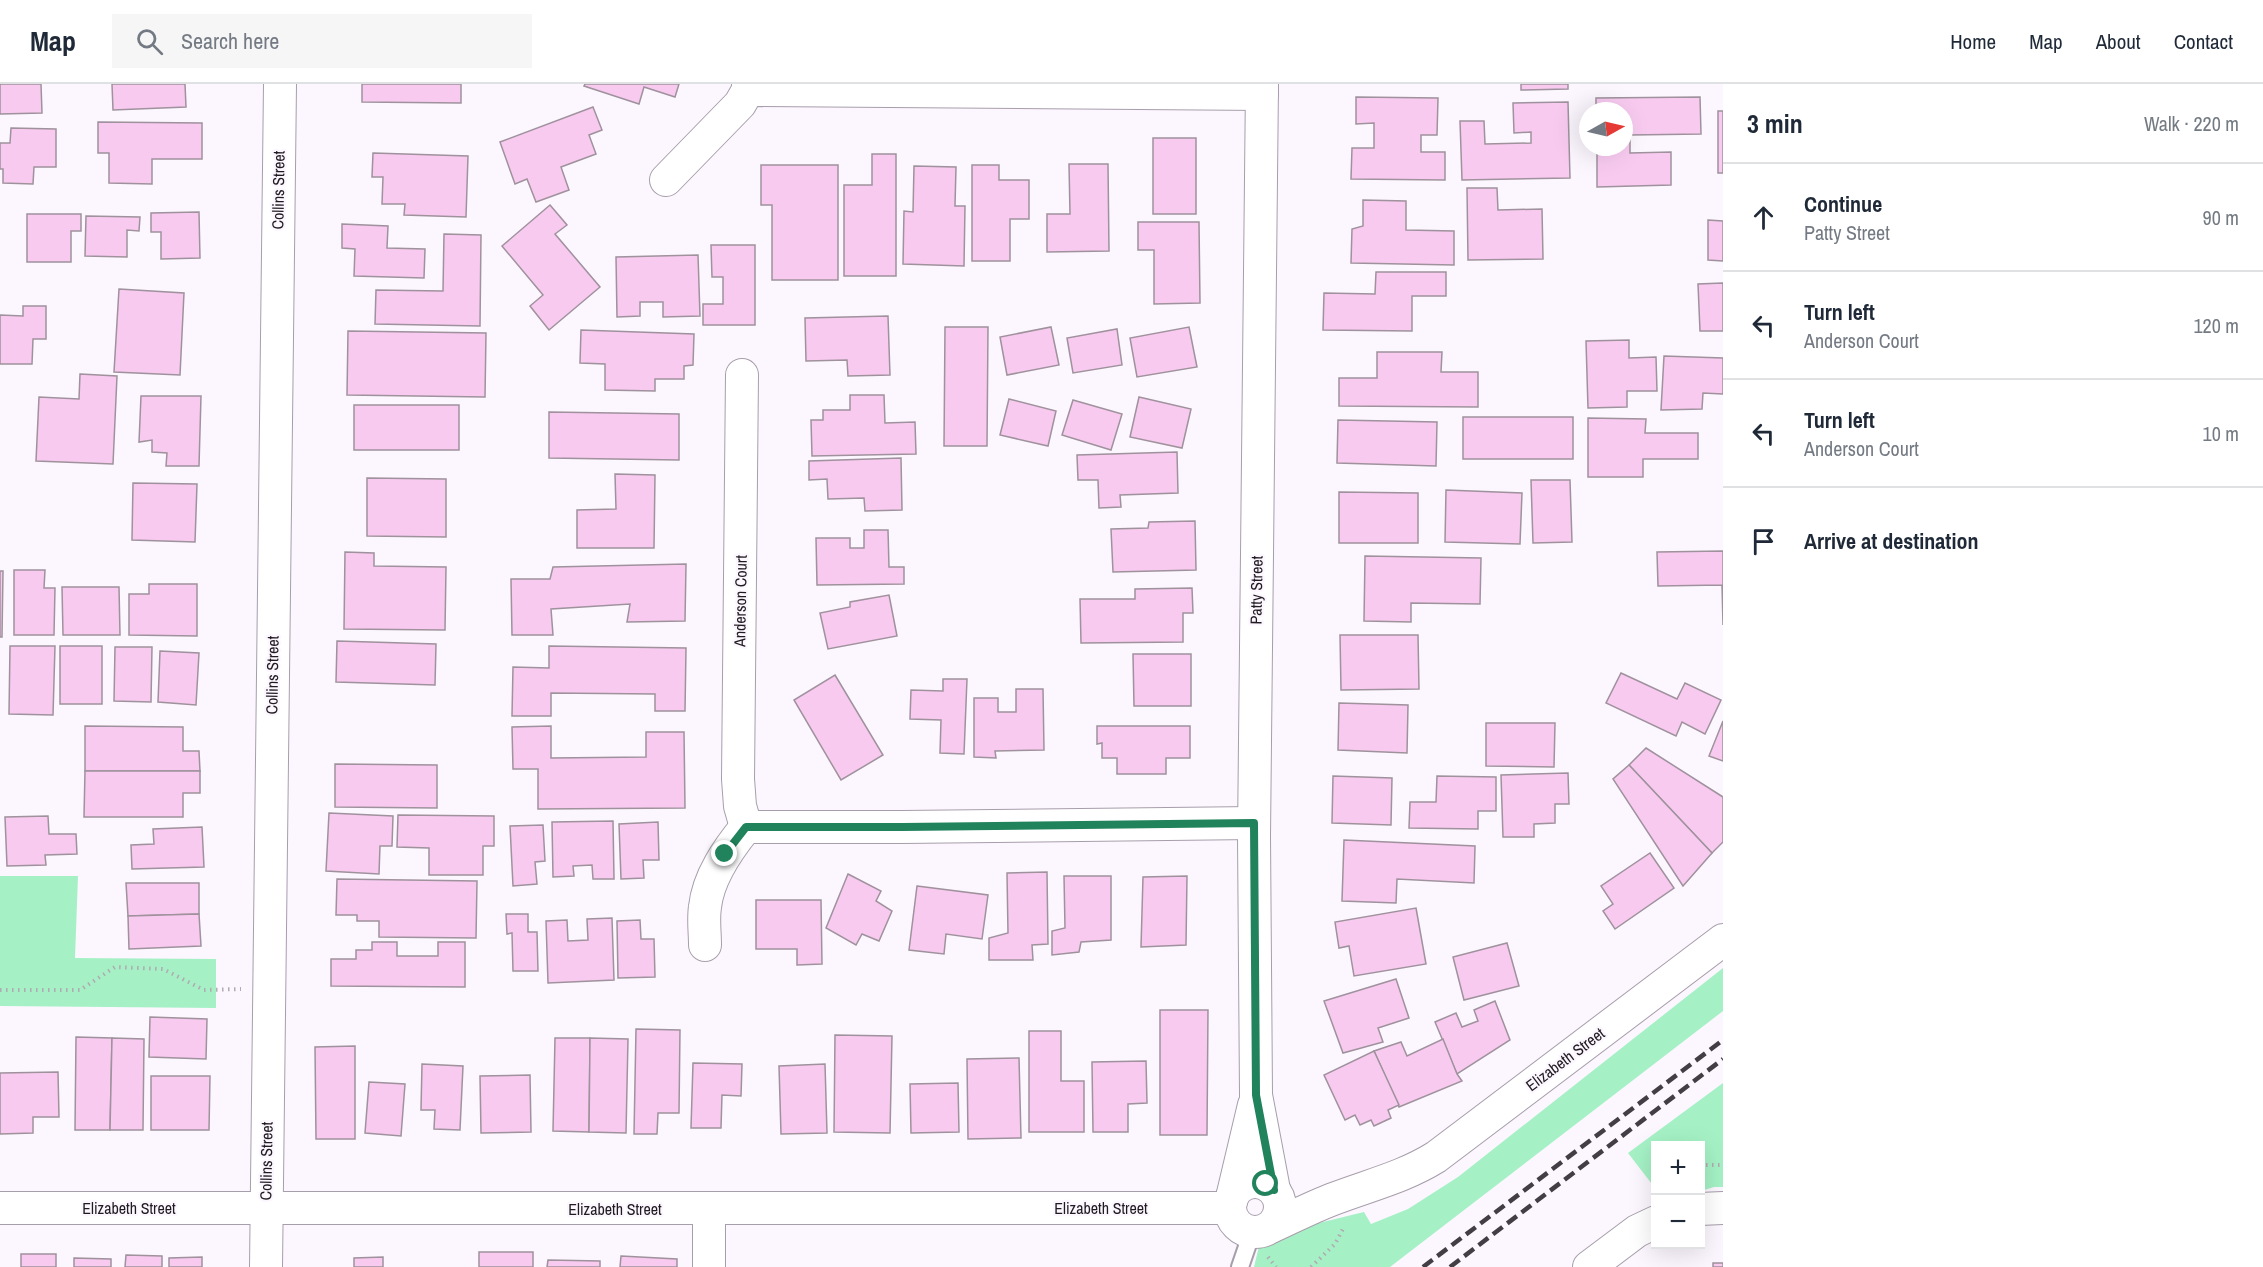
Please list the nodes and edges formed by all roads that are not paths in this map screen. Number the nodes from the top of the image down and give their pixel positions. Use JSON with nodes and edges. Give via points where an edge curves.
{"nodes":[{"id":1,"x":280,"y":84,"type":"edge"},
{"id":2,"x":748,"y":87,"type":"edge"},
{"id":3,"x":1262,"y":89,"type":"edge"},
{"id":4,"x":666,"y":180,"type":"dead end"},
{"id":5,"x":742,"y":375,"type":"dead end"},
{"id":6,"x":1254,"y":823,"type":"junction"},
{"id":7,"x":746,"y":827,"type":"junction"},
{"id":8,"x":1723,"y":940,"type":"edge"},
{"id":9,"x":705,"y":945,"type":"dead end"},
{"id":10,"x":1256,"y":1095,"type":"junction"},
{"id":11,"x":1275,"y":1191,"type":"junction"},
{"id":12,"x":1336,"y":1198,"type":"junction"},
{"id":13,"x":1230,"y":1205,"type":"junction"},
{"id":14,"x":0,"y":1208,"type":"edge"},
{"id":15,"x":1723,"y":1208,"type":"edge"},
{"id":16,"x":266,"y":1209,"type":"junction"},
{"id":17,"x":709,"y":1209,"type":"junction"},
{"id":18,"x":1705,"y":1209,"type":"edge"},
{"id":19,"x":1651,"y":1224,"type":"edge"},
{"id":20,"x":1264,"y":1239,"type":"junction"},
{"id":21,"x":266,"y":1267,"type":"edge"},
{"id":22,"x":709,"y":1267,"type":"edge"},
{"id":23,"x":1240,"y":1267,"type":"edge"},
{"id":24,"x":1589,"y":1267,"type":"edge"}],
"edges":[{"from":1,"to":16,"type":"street","name":"Collins Street"},
{"from":2,"to":3,"type":"street"},
{"from":2,"to":4,"type":"street","via":[[740,104]]},
{"from":3,"to":6,"type":"street","name":"Patty Street"},
{"from":5,"to":7,"type":"street","name":"Anderson Court","via":[[738,780]]},
{"from":6,"to":7,"type":"street"},
{"from":6,"to":10,"type":"street","name":"Patty Street"},
{"from":7,"to":9,"type":"street","via":[[725,854],[707,897]]},
{"from":8,"to":12,"type":"street","name":"Elizabeth Street","via":[[1436,1157],[1388,1182]]},
{"from":10,"to":11,"type":"street","name":"Patty Street"},
{"from":10,"to":13,"type":"street","name":"Patty Street"},
{"from":11,"to":12,"type":"street","name":"Elizabeth Street"},
{"from":11,"to":13,"type":"street","via":[[1266,1184],[1251,1182],[1238,1189]]},
{"from":11,"to":20,"type":"street","via":[[1280,1212]]},
{"from":12,"to":20,"type":"street","name":"Elizabeth Street"},
{"from":13,"to":17,"type":"street","name":"Elizabeth Street"},
{"from":13,"to":20,"type":"street","via":[[1235,1222]]},
{"from":14,"to":16,"type":"street","name":"Elizabeth Street"},
{"from":15,"to":18,"type":"street"},
{"from":16,"to":17,"type":"street","name":"Elizabeth Street"},
{"from":16,"to":21,"type":"street","name":"Collins Street"},
{"from":17,"to":22,"type":"street"},
{"from":19,"to":24,"type":"street"},
{"from":20,"to":23,"type":"lane"}]}
